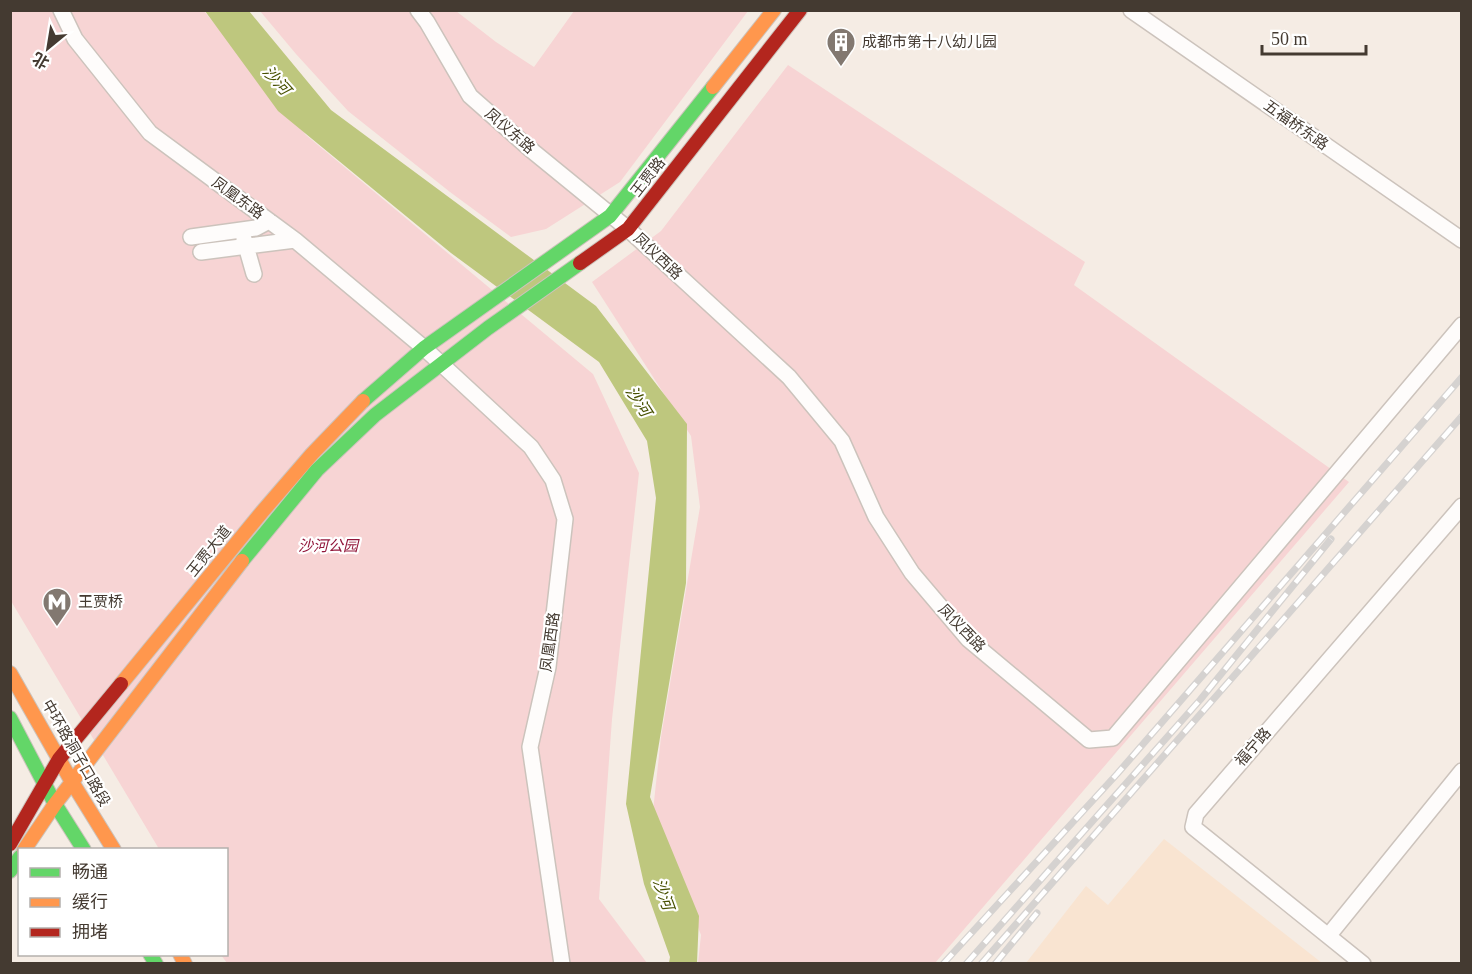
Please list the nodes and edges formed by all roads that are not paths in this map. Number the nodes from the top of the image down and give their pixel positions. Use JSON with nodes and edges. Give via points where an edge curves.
{"nodes":[{"id":1,"x":61,"y":10,"type":"edge"},
{"id":2,"x":418,"y":10,"type":"edge"},
{"id":3,"x":774,"y":10,"type":"edge"},
{"id":4,"x":800,"y":10,"type":"edge"},
{"id":5,"x":1131,"y":10,"type":"edge"},
{"id":6,"x":610,"y":216,"type":"junction"},
{"id":7,"x":269,"y":221,"type":"junction"},
{"id":8,"x":628,"y":229,"type":"junction"},
{"id":9,"x":241,"y":230,"type":"junction"},
{"id":10,"x":191,"y":237,"type":"dead end"},
{"id":11,"x":295,"y":240,"type":"junction"},
{"id":12,"x":1461,"y":240,"type":"edge"},
{"id":13,"x":246,"y":246,"type":"junction"},
{"id":14,"x":201,"y":252,"type":"dead end"},
{"id":15,"x":254,"y":274,"type":"dead end"},
{"id":16,"x":472,"y":313,"type":"joint"},
{"id":17,"x":1461,"y":325,"type":"edge"},
{"id":18,"x":424,"y":348,"type":"junction"},
{"id":19,"x":441,"y":365,"type":"junction"},
{"id":20,"x":1461,"y":506,"type":"edge"},
{"id":21,"x":10,"y":673,"type":"edge"},
{"id":22,"x":10,"y":718,"type":"edge"},
{"id":23,"x":59,"y":759,"type":"junction"},
{"id":24,"x":1461,"y":771,"type":"edge"},
{"id":25,"x":45,"y":782,"type":"junction"},
{"id":26,"x":72,"y":782,"type":"junction"},
{"id":27,"x":55,"y":804,"type":"junction"},
{"id":28,"x":10,"y":844,"type":"edge"},
{"id":29,"x":25,"y":848,"type":"edge"},
{"id":30,"x":83,"y":848,"type":"edge"},
{"id":31,"x":113,"y":848,"type":"edge"},
{"id":32,"x":1329,"y":935,"type":"junction"},
{"id":33,"x":562,"y":963,"type":"edge"},
{"id":34,"x":1364,"y":963,"type":"edge"}],
"edges":[{"from":1,"to":7,"type":"street","name":"凤凰东路","via":[[75,39],[150,133]]},
{"from":2,"to":6,"type":"street","name":"凤仪东路","via":[[470,96]]},
{"from":3,"to":6,"type":"main road","name":"王贾路"},
{"from":4,"to":8,"type":"main road","name":"王贾路"},
{"from":5,"to":12,"type":"street","name":"五福桥东路"},
{"from":6,"to":8,"type":"street","name":"凤仪东路"},
{"from":6,"to":16,"type":"main road","name":"王贾路"},
{"from":7,"to":9,"type":"street"},
{"from":7,"to":11,"type":"street","name":"凤凰东路"},
{"from":8,"to":17,"type":"street","name":"凤仪西路","via":[[797,387],[842,441],[876,517],[912,573],[968,639],[1089,740],[1113,738]]},
{"from":8,"to":19,"type":"main road","name":"王贾路"},
{"from":9,"to":10,"type":"street"},
{"from":9,"to":13,"type":"street"},
{"from":11,"to":13,"type":"street"},
{"from":11,"to":18,"type":"street","name":"凤凰东路"},
{"from":13,"to":14,"type":"street"},
{"from":13,"to":15,"type":"street"},
{"from":16,"to":18,"type":"main road","name":"王贾大道"},
{"from":18,"to":19,"type":"street","name":"凤凰东路"},
{"from":18,"to":23,"type":"main road","name":"王贾大道","via":[[361,403],[312,454]]},
{"from":19,"to":26,"type":"main road","via":[[375,416],[317,470]]},
{"from":19,"to":33,"type":"street","name":"凤凰西路","via":[[531,447],[553,480],[565,519],[548,667],[530,747]]},
{"from":20,"to":32,"type":"street","name":"福宁路","via":[[1196,814],[1193,827]]},
{"from":21,"to":23,"type":"main road","name":"中环路洞子口路段"},
{"from":22,"to":25,"type":"main road"},
{"from":23,"to":25,"type":"main road","name":"王贾大道"},
{"from":23,"to":26,"type":"main road","name":"中环路洞子口路段"},
{"from":24,"to":32,"type":"street"},
{"from":25,"to":27,"type":"main road"},
{"from":25,"to":28,"type":"main road","name":"王贾大道"},
{"from":26,"to":27,"type":"main road"},
{"from":26,"to":31,"type":"main road","name":"中环路洞子口路段"},
{"from":27,"to":29,"type":"main road"},
{"from":27,"to":30,"type":"main road"},
{"from":32,"to":34,"type":"street","name":"福宁路"}]}
